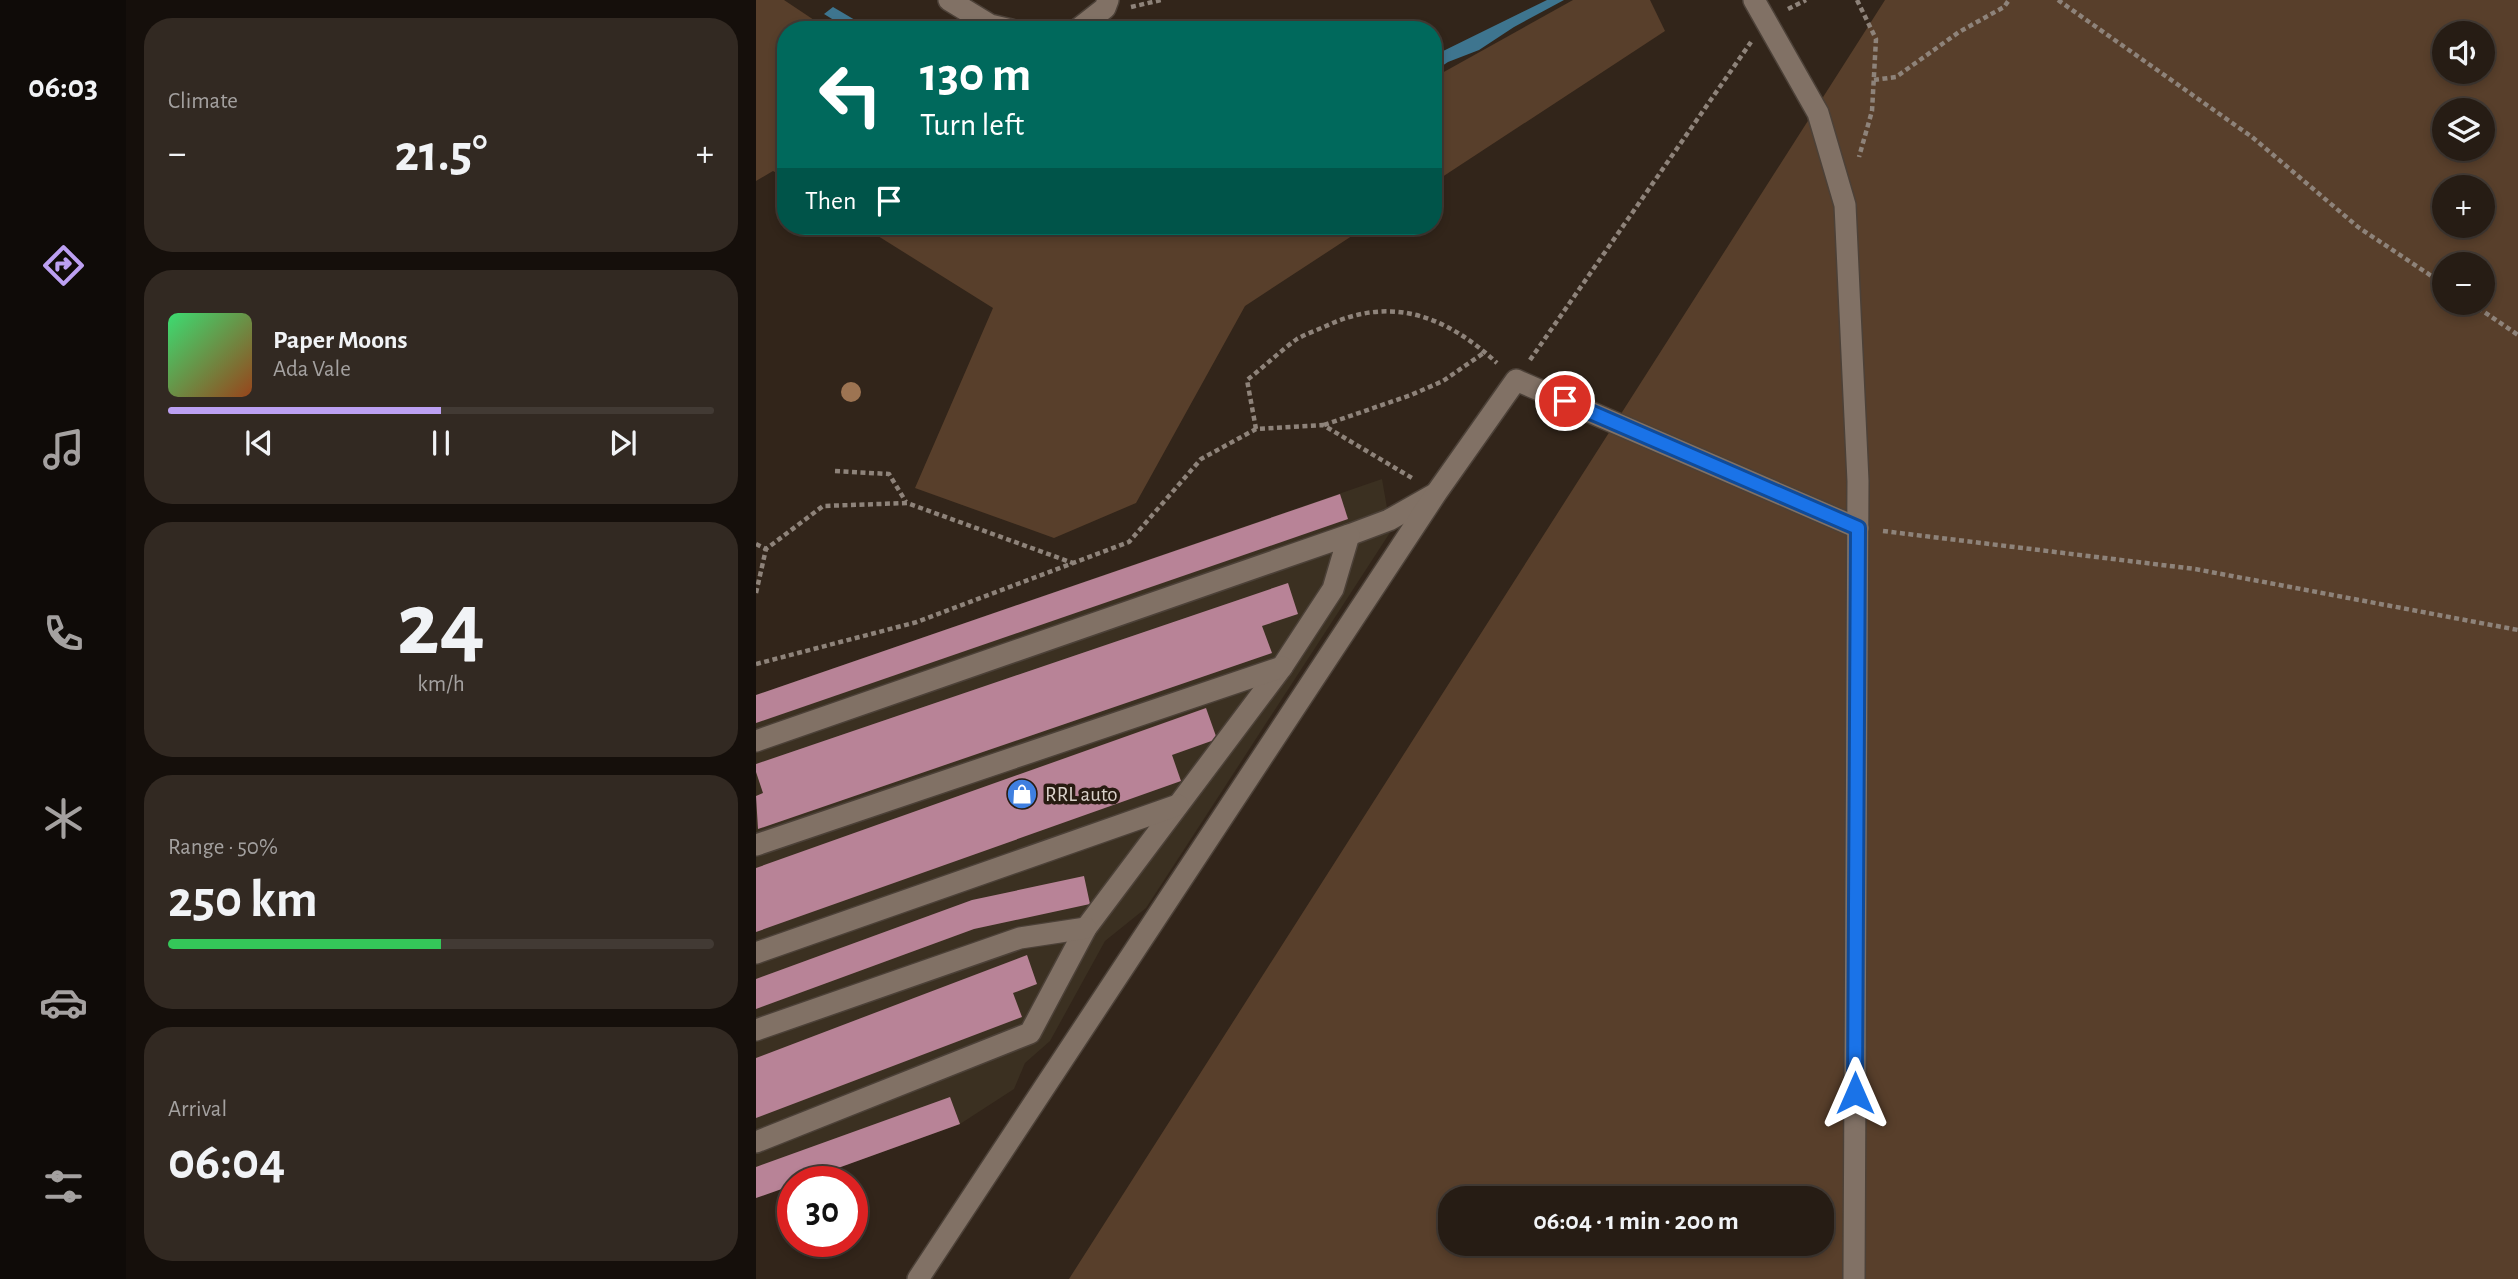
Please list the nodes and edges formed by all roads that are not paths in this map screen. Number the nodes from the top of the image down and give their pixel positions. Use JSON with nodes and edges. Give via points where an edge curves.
{"nodes":[{"id":1,"x":949,"y":0,"type":"edge"},
{"id":2,"x":1108,"y":0,"type":"edge"},
{"id":3,"x":1754,"y":0,"type":"edge"},
{"id":4,"x":983,"y":21,"type":"edge"},
{"id":5,"x":1088,"y":21,"type":"edge"},
{"id":6,"x":1437,"y":492,"type":"junction"},
{"id":7,"x":1858,"y":528,"type":"junction"},
{"id":8,"x":1349,"y":535,"type":"junction"},
{"id":9,"x":1282,"y":667,"type":"junction"},
{"id":10,"x":756,"y":741,"type":"edge"},
{"id":11,"x":1178,"y":805,"type":"junction"},
{"id":12,"x":756,"y":845,"type":"edge"},
{"id":13,"x":1086,"y":928,"type":"junction"},
{"id":14,"x":756,"y":953,"type":"edge"},
{"id":15,"x":756,"y":1030,"type":"edge"},
{"id":16,"x":756,"y":1142,"type":"edge"},
{"id":17,"x":918,"y":1279,"type":"edge"},
{"id":18,"x":1854,"y":1279,"type":"edge"}],
"edges":[{"from":1,"to":4,"type":"street"},
{"from":2,"to":5,"type":"street"},
{"from":3,"to":7,"type":"street","via":[[1818,113],[1845,205]]},
{"from":6,"to":7,"type":"street","via":[[1516,380]]},
{"from":6,"to":8,"type":"street","via":[[1389,520]]},
{"from":6,"to":17,"type":"street"},
{"from":7,"to":18,"type":"street"},
{"from":8,"to":9,"type":"street","via":[[1333,589]]},
{"from":8,"to":10,"type":"street"},
{"from":9,"to":11,"type":"street"},
{"from":9,"to":12,"type":"street"},
{"from":11,"to":13,"type":"street"},
{"from":11,"to":14,"type":"street"},
{"from":13,"to":15,"type":"street","via":[[1020,938]]},
{"from":13,"to":16,"type":"street","via":[[1030,1033]]}]}
